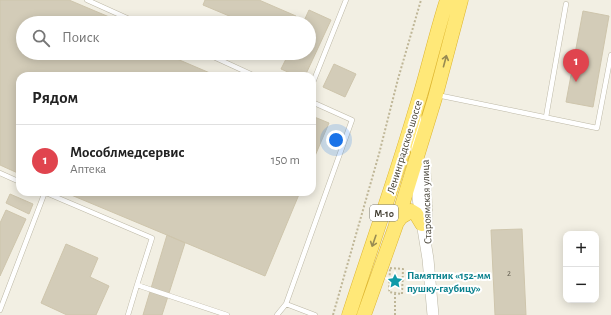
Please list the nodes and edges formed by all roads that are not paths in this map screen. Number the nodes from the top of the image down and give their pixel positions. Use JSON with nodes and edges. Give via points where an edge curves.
{"nodes":[{"id":1,"x":87,"y":0,"type":"edge"},
{"id":2,"x":346,"y":0,"type":"edge"},
{"id":3,"x":447,"y":0,"type":"edge"},
{"id":4,"x":461,"y":0,"type":"edge"},
{"id":5,"x":566,"y":4,"type":"dead end"},
{"id":6,"x":122,"y":16,"type":"edge"},
{"id":7,"x":611,"y":55,"type":"edge"},
{"id":8,"x":220,"y":60,"type":"edge"},
{"id":9,"x":246,"y":72,"type":"edge"},
{"id":10,"x":316,"y":75,"type":"edge"},
{"id":11,"x":435,"y":96,"type":"junction"},
{"id":12,"x":316,"y":104,"type":"edge"},
{"id":13,"x":416,"y":110,"type":"junction"},
{"id":14,"x":546,"y":117,"type":"junction"},
{"id":15,"x":417,"y":154,"type":"junction"},
{"id":16,"x":0,"y":173,"type":"edge"},
{"id":17,"x":16,"y":180,"type":"edge"},
{"id":18,"x":43,"y":196,"type":"edge"},
{"id":19,"x":54,"y":196,"type":"edge"},
{"id":20,"x":396,"y":224,"type":"junction"},
{"id":21,"x":422,"y":224,"type":"junction"},
{"id":22,"x":428,"y":259,"type":"junction"},
{"id":23,"x":137,"y":285,"type":"junction"},
{"id":24,"x":286,"y":304,"type":"junction"},
{"id":25,"x":0,"y":310,"type":"edge"},
{"id":26,"x":311,"y":314,"type":"edge"},
{"id":27,"x":128,"y":315,"type":"edge"},
{"id":28,"x":227,"y":315,"type":"edge"},
{"id":29,"x":277,"y":315,"type":"edge"},
{"id":30,"x":349,"y":315,"type":"edge"},
{"id":31,"x":364,"y":315,"type":"edge"},
{"id":32,"x":433,"y":315,"type":"edge"}],
"edges":[{"from":1,"to":6,"type":"lane"},
{"from":2,"to":10,"type":"lane"},
{"from":3,"to":13,"type":"highway","name":"Ленинградское шоссе","number":"М-10"},
{"from":11,"to":4,"type":"highway","name":"Ленинградское шоссе","number":"М-10","one_way":true},
{"from":5,"to":14,"type":"lane"},
{"from":7,"to":14,"type":"lane","via":[[597,128]]},
{"from":8,"to":9,"type":"lane"},
{"from":11,"to":14,"type":"lane"},
{"from":11,"to":15,"type":"highway","name":"Ленинградское шоссе","number":"М-10"},
{"from":11,"to":22,"type":"street","name":"Староямская улица","via":[[424,159]]},
{"from":12,"to":24,"type":"lane","via":[[352,120]]},
{"from":13,"to":15,"type":"street","name":"Староямская улица"},
{"from":13,"to":30,"type":"highway","name":"Ленинградское шоссе","number":"М-10","one_way":true},
{"from":15,"to":20,"type":"highway","name":"Ленинградское шоссе","number":"М-10"},
{"from":15,"to":21,"type":"street","name":"Староямская улица","via":[[418,198]]},
{"from":16,"to":17,"type":"lane"},
{"from":18,"to":25,"type":"lane"},
{"from":19,"to":23,"type":"lane","via":[[152,238]]},
{"from":20,"to":21,"type":"highway","via":[[401,217],[411,211]]},
{"from":20,"to":31,"type":"highway","name":"Ленинградское шоссе","number":"М-10"},
{"from":21,"to":22,"type":"street","name":"Староямская улица"},
{"from":22,"to":32,"type":"street","name":"Староямская улица"},
{"from":23,"to":27,"type":"lane"},
{"from":23,"to":28,"type":"lane"},
{"from":24,"to":26,"type":"lane"},
{"from":24,"to":29,"type":"lane"}]}
